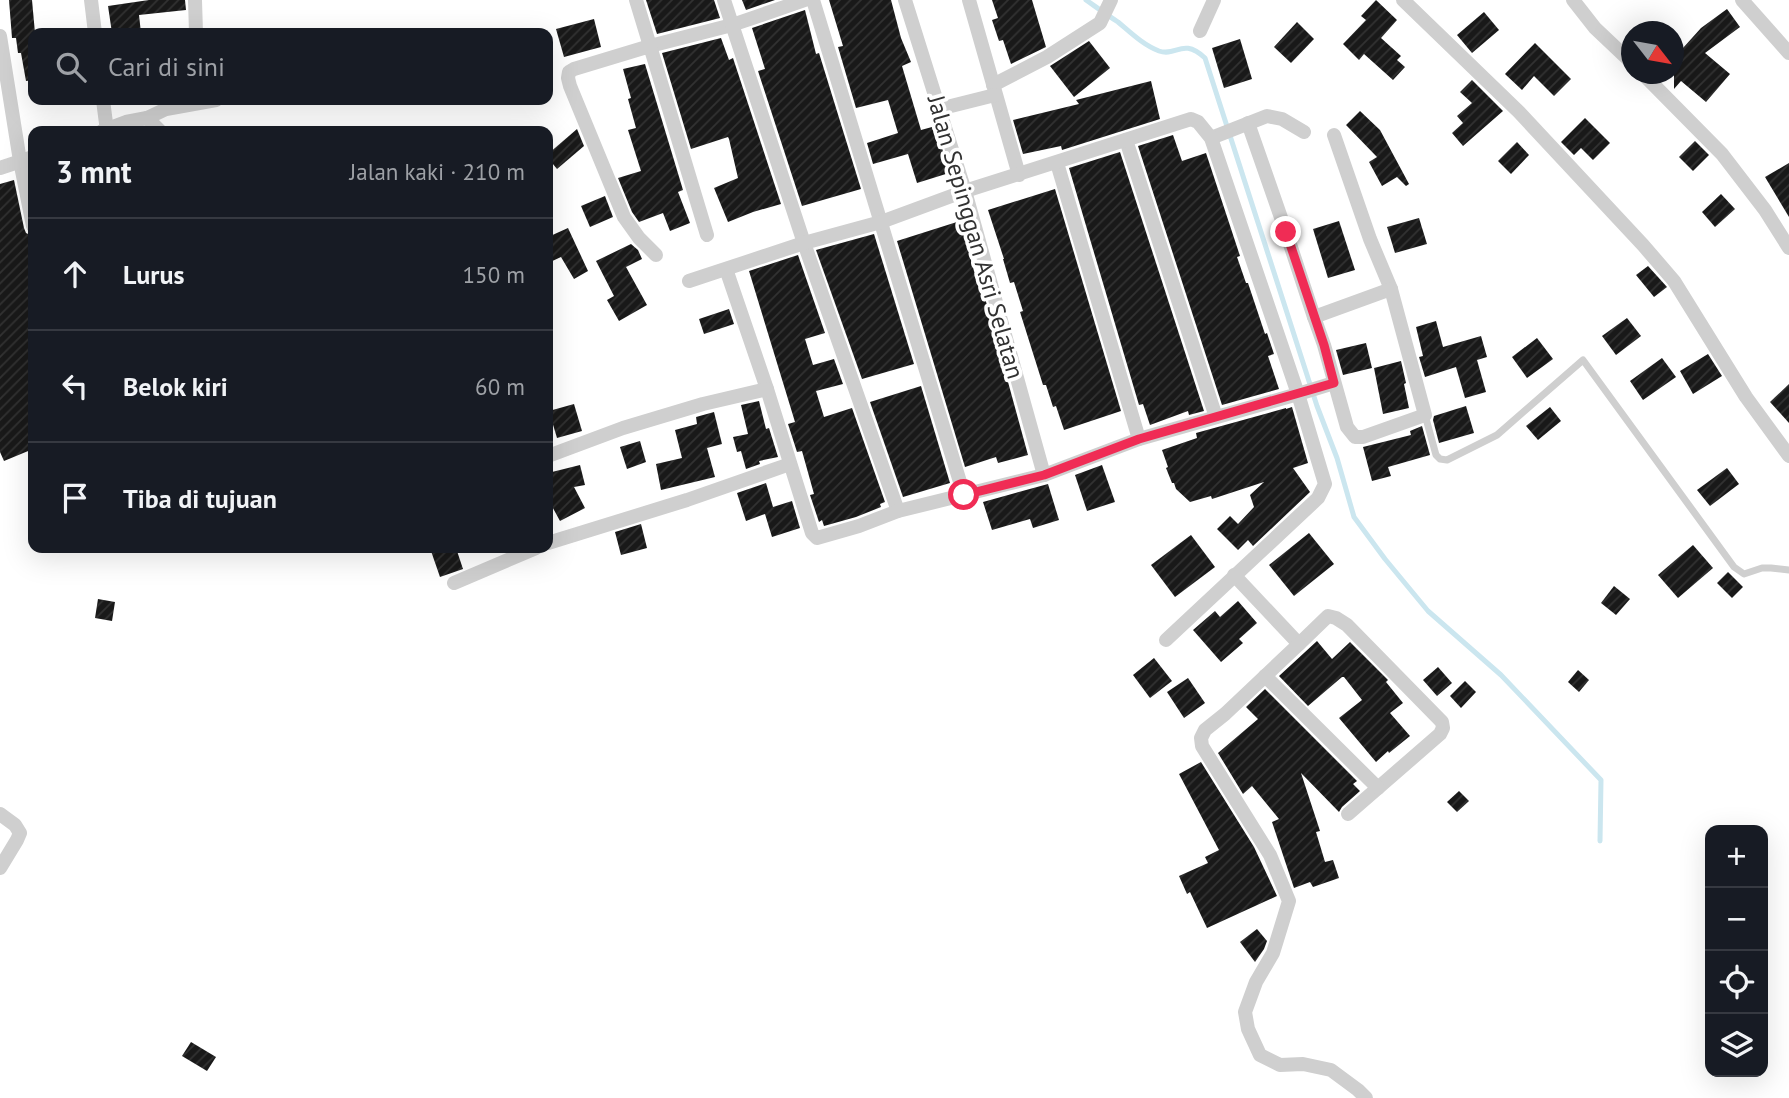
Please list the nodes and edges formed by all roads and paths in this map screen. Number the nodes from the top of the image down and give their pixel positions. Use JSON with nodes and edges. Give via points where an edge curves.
{"nodes":[{"id":1,"x":91,"y":0,"type":"edge"},
{"id":2,"x":195,"y":0,"type":"edge"},
{"id":3,"x":636,"y":0,"type":"edge"},
{"id":4,"x":724,"y":0,"type":"edge"},
{"id":5,"x":805,"y":0,"type":"edge"},
{"id":6,"x":813,"y":0,"type":"edge"},
{"id":7,"x":905,"y":0,"type":"edge"},
{"id":8,"x":969,"y":0,"type":"edge"},
{"id":9,"x":1111,"y":0,"type":"edge"},
{"id":10,"x":1214,"y":0,"type":"edge"},
{"id":11,"x":1403,"y":0,"type":"edge"},
{"id":12,"x":1742,"y":0,"type":"edge"},
{"id":13,"x":1575,"y":1,"type":"edge"},
{"id":14,"x":732,"y":25,"type":"junction"},
{"id":15,"x":94,"y":28,"type":"edge"},
{"id":16,"x":196,"y":28,"type":"edge"},
{"id":17,"x":1200,"y":31,"type":"dead end"},
{"id":18,"x":0,"y":36,"type":"edge"},
{"id":19,"x":650,"y":46,"type":"junction"},
{"id":20,"x":1621,"y":52,"type":"edge"},
{"id":21,"x":1789,"y":52,"type":"edge"},
{"id":22,"x":1653,"y":84,"type":"edge"},
{"id":23,"x":994,"y":90,"type":"junction"},
{"id":24,"x":103,"y":105,"type":"edge"},
{"id":25,"x":182,"y":105,"type":"edge"},
{"id":26,"x":939,"y":109,"type":"junction"},
{"id":27,"x":147,"y":118,"type":"junction"},
{"id":28,"x":1248,"y":123,"type":"junction"},
{"id":29,"x":105,"y":126,"type":"edge"},
{"id":30,"x":117,"y":126,"type":"edge"},
{"id":31,"x":155,"y":126,"type":"edge"},
{"id":32,"x":1304,"y":132,"type":"dead end"},
{"id":33,"x":1334,"y":135,"type":"dead end"},
{"id":34,"x":1211,"y":138,"type":"junction"},
{"id":35,"x":1126,"y":140,"type":"junction"},
{"id":36,"x":26,"y":159,"type":"edge"},
{"id":37,"x":1058,"y":163,"type":"junction"},
{"id":38,"x":0,"y":168,"type":"edge"},
{"id":39,"x":1019,"y":175,"type":"junction"},
{"id":40,"x":28,"y":178,"type":"edge"},
{"id":41,"x":965,"y":191,"type":"junction"},
{"id":42,"x":881,"y":222,"type":"junction"},
{"id":43,"x":707,"y":235,"type":"dead end"},
{"id":44,"x":804,"y":243,"type":"junction"},
{"id":45,"x":1789,"y":247,"type":"edge"},
{"id":46,"x":656,"y":256,"type":"dead end"},
{"id":47,"x":726,"y":269,"type":"junction"},
{"id":48,"x":689,"y":281,"type":"dead end"},
{"id":49,"x":1391,"y":289,"type":"junction"},
{"id":50,"x":1314,"y":317,"type":"junction"},
{"id":51,"x":1332,"y":384,"type":"junction"},
{"id":52,"x":767,"y":390,"type":"junction"},
{"id":53,"x":1299,"y":394,"type":"junction"},
{"id":54,"x":1425,"y":415,"type":"junction"},
{"id":55,"x":1216,"y":417,"type":"junction"},
{"id":56,"x":1139,"y":439,"type":"junction"},
{"id":57,"x":553,"y":454,"type":"edge"},
{"id":58,"x":1789,"y":456,"type":"edge"},
{"id":59,"x":790,"y":464,"type":"junction"},
{"id":60,"x":1044,"y":475,"type":"junction"},
{"id":61,"x":964,"y":495,"type":"junction"},
{"id":62,"x":898,"y":511,"type":"junction"},
{"id":63,"x":553,"y":541,"type":"edge"},
{"id":64,"x":524,"y":553,"type":"edge"},
{"id":65,"x":1789,"y":570,"type":"edge"},
{"id":66,"x":1234,"y":575,"type":"junction"},
{"id":67,"x":454,"y":583,"type":"dead end"},
{"id":68,"x":1166,"y":640,"type":"dead end"},
{"id":69,"x":1299,"y":644,"type":"junction"},
{"id":70,"x":1265,"y":676,"type":"junction"},
{"id":71,"x":1378,"y":788,"type":"junction"},
{"id":72,"x":0,"y":814,"type":"edge"},
{"id":73,"x":1348,"y":814,"type":"dead end"},
{"id":74,"x":0,"y":868,"type":"edge"},
{"id":75,"x":1366,"y":1098,"type":"edge"}],
"edges":[{"from":1,"to":15,"type":"street"},
{"from":2,"to":16,"type":"street"},
{"from":3,"to":19,"type":"street"},
{"from":4,"to":14,"type":"street"},
{"from":5,"to":14,"type":"street"},
{"from":6,"to":42,"type":"street"},
{"from":7,"to":26,"type":"street","name":"Jalan Sepinggan Asri Selatan"},
{"from":8,"to":23,"type":"street"},
{"from":9,"to":23,"type":"street","via":[[1100,23]]},
{"from":10,"to":17,"type":"street"},
{"from":11,"to":58,"type":"street","via":[[1519,112],[1674,281],[1746,397]]},
{"from":12,"to":21,"type":"street"},
{"from":13,"to":20,"type":"street"},
{"from":14,"to":19,"type":"street"},
{"from":14,"to":44,"type":"street"},
{"from":18,"to":36,"type":"street"},
{"from":19,"to":43,"type":"street"},
{"from":19,"to":46,"type":"street","via":[[574,69],[568,78],[624,217]]},
{"from":22,"to":45,"type":"street","via":[[1722,154]]},
{"from":23,"to":26,"type":"street"},
{"from":23,"to":39,"type":"street"},
{"from":24,"to":29,"type":"street"},
{"from":25,"to":27,"type":"street"},
{"from":26,"to":41,"type":"street","name":"Jalan Sepinggan Asri Selatan"},
{"from":27,"to":30,"type":"street"},
{"from":27,"to":31,"type":"street"},
{"from":28,"to":32,"type":"street","via":[[1274,116]]},
{"from":28,"to":34,"type":"street"},
{"from":28,"to":50,"type":"street"},
{"from":33,"to":49,"type":"street"},
{"from":34,"to":35,"type":"street","via":[[1191,119]]},
{"from":34,"to":53,"type":"street"},
{"from":35,"to":37,"type":"street"},
{"from":35,"to":55,"type":"street"},
{"from":36,"to":38,"type":"street"},
{"from":36,"to":40,"type":"street"},
{"from":37,"to":39,"type":"street"},
{"from":37,"to":56,"type":"street"},
{"from":39,"to":41,"type":"street"},
{"from":41,"to":42,"type":"street"},
{"from":41,"to":60,"type":"street","name":"Jalan Sepinggan Asri Selatan"},
{"from":42,"to":44,"type":"street"},
{"from":42,"to":61,"type":"street"},
{"from":44,"to":47,"type":"street"},
{"from":44,"to":62,"type":"street"},
{"from":47,"to":48,"type":"street"},
{"from":47,"to":52,"type":"street"},
{"from":49,"to":50,"type":"street"},
{"from":49,"to":54,"type":"street"},
{"from":50,"to":51,"type":"street"},
{"from":51,"to":53,"type":"street"},
{"from":51,"to":54,"type":"street","via":[[1347,428],[1355,437]]},
{"from":52,"to":57,"type":"street","via":[[703,404]]},
{"from":52,"to":59,"type":"street"},
{"from":53,"to":55,"type":"street"},
{"from":53,"to":66,"type":"street","via":[[1325,484],[1298,518]]},
{"from":54,"to":65,"type":"lane","via":[[1436,455],[1447,460],[1497,435],[1583,360],[1734,567],[1744,574],[1762,568]]},
{"from":55,"to":56,"type":"street"},
{"from":56,"to":60,"type":"street"},
{"from":59,"to":62,"type":"street","via":[[817,538]]},
{"from":59,"to":63,"type":"street"},
{"from":60,"to":61,"type":"street"},
{"from":61,"to":62,"type":"street"},
{"from":64,"to":67,"type":"street"},
{"from":66,"to":68,"type":"street"},
{"from":66,"to":69,"type":"street"},
{"from":69,"to":70,"type":"street"},
{"from":69,"to":71,"type":"street","via":[[1328,616],[1336,618],[1442,722],[1440,734]]},
{"from":70,"to":71,"type":"street"},
{"from":70,"to":75,"type":"street","via":[[1201,738],[1270,855],[1289,901],[1273,953],[1245,1012],[1248,1029],[1261,1055],[1280,1065],[1331,1070]]},
{"from":71,"to":73,"type":"street"},
{"from":72,"to":74,"type":"street","via":[[20,833]]}]}
